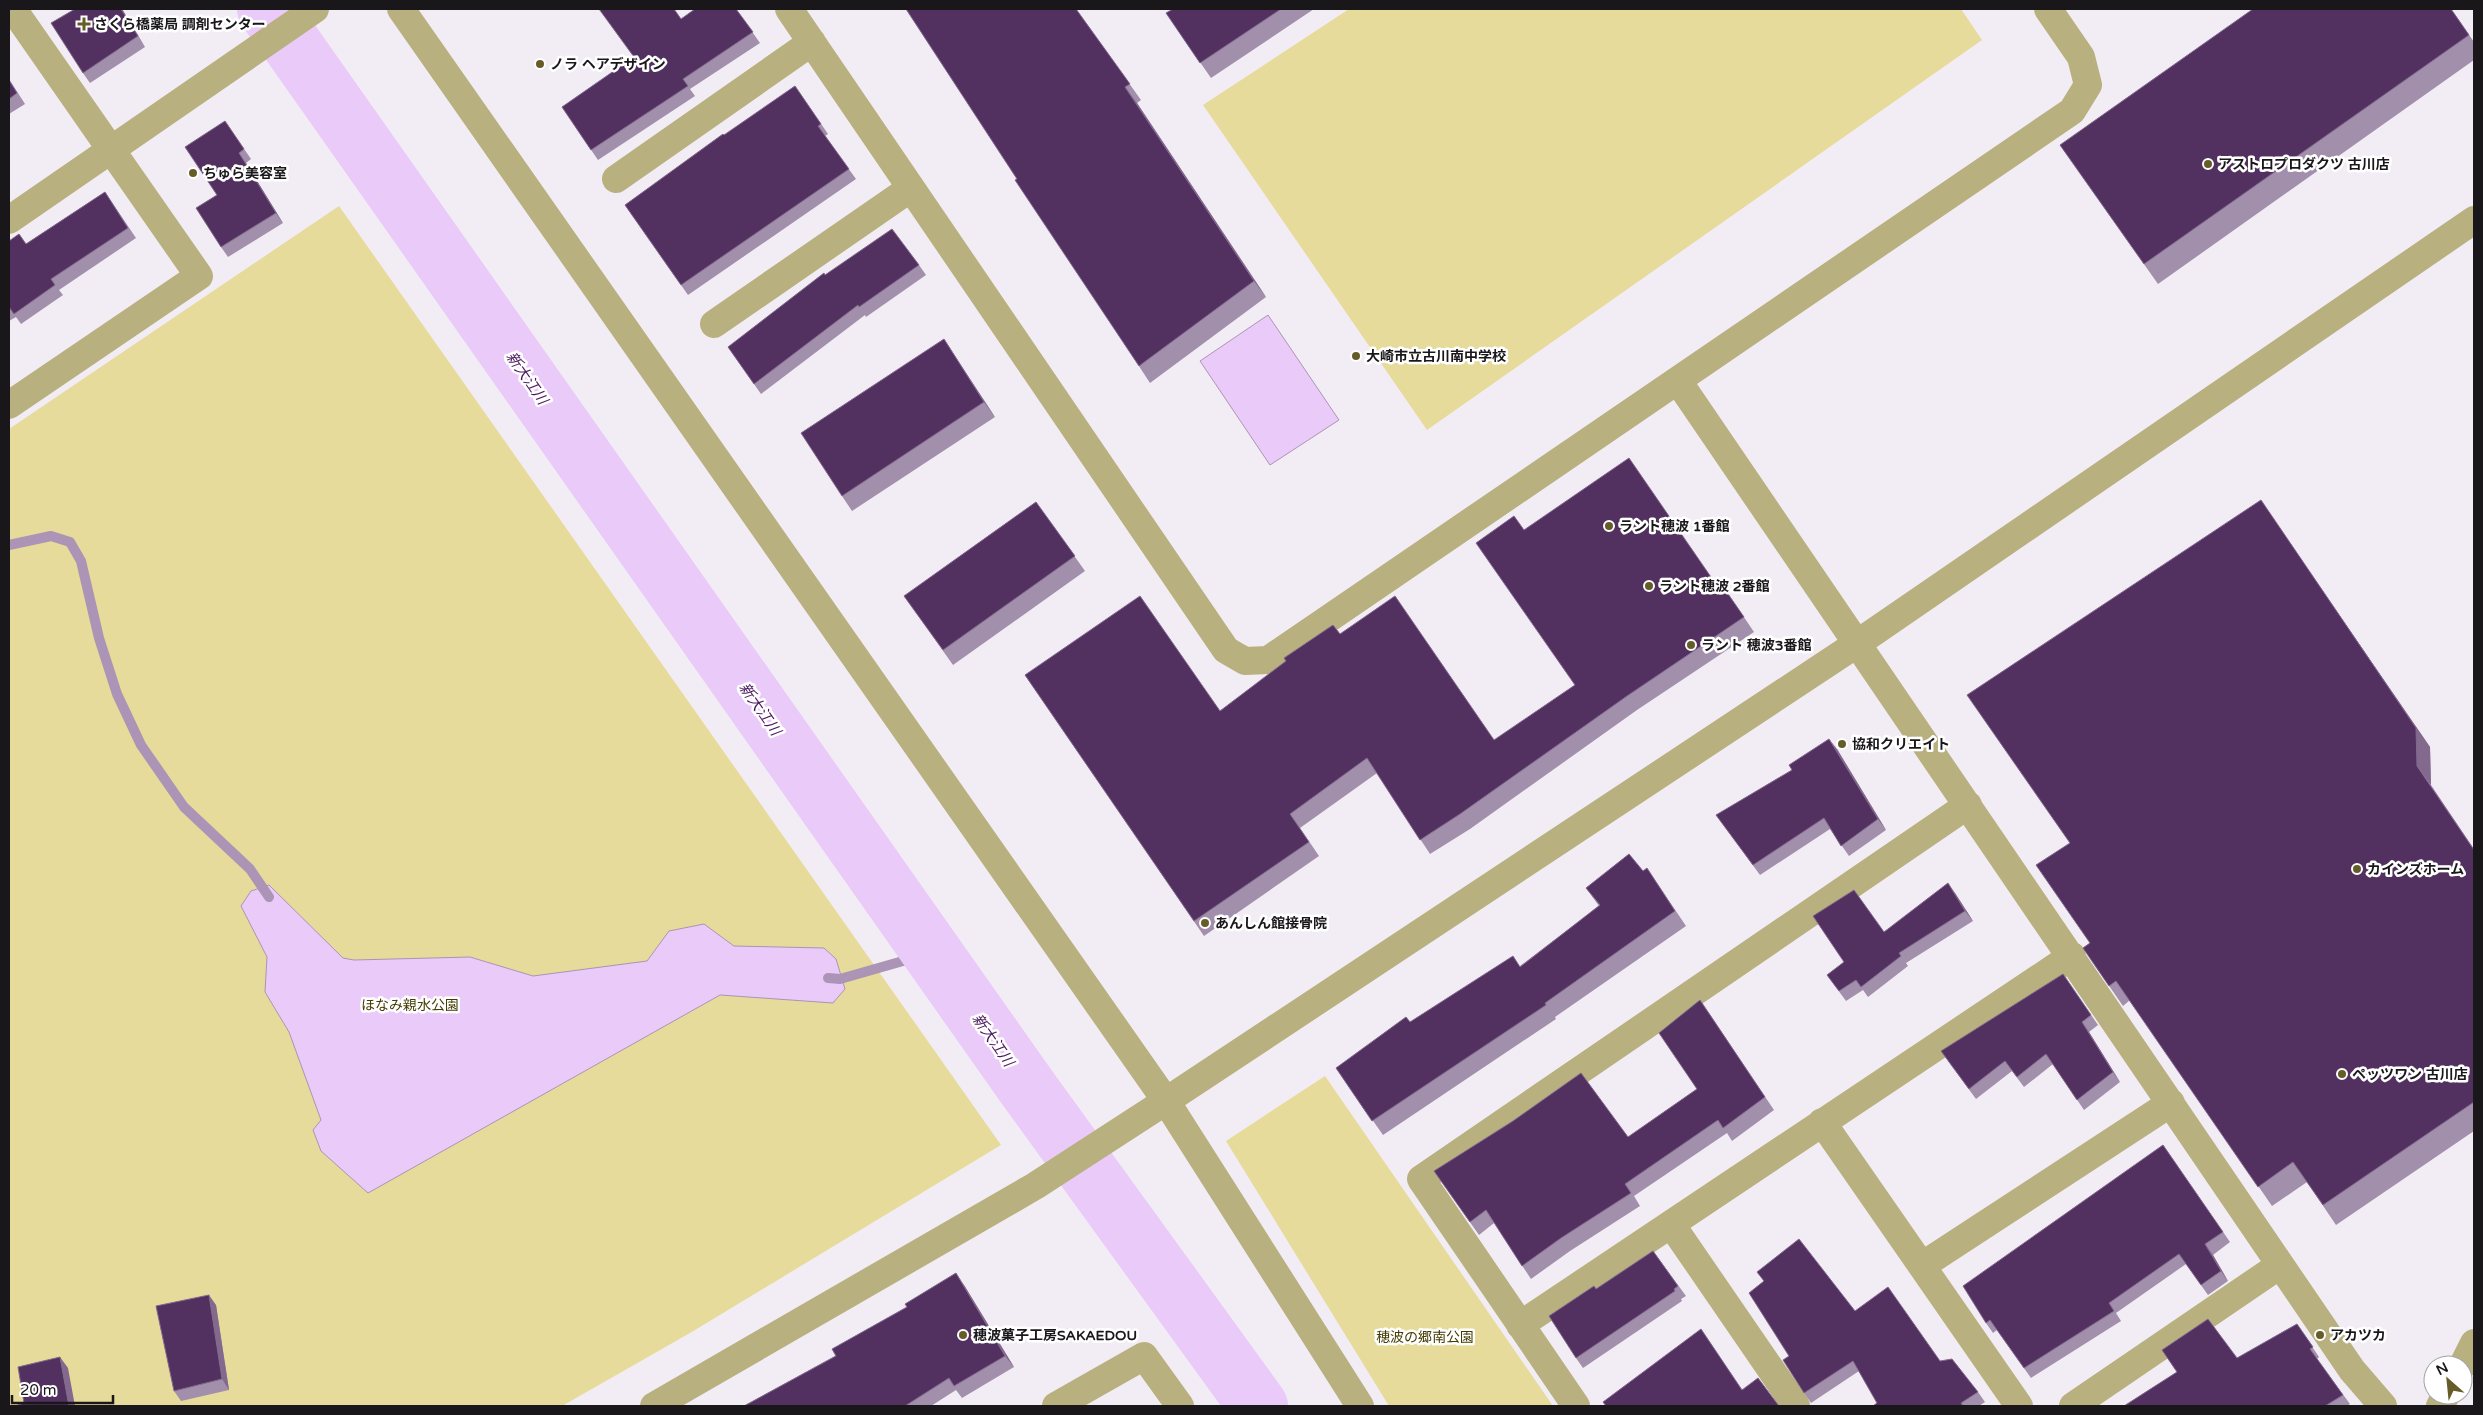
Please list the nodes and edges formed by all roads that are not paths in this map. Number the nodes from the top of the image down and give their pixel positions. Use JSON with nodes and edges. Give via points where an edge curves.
{"nodes":[{"id":1,"x":401,"y":9,"type":"edge"},
{"id":2,"x":789,"y":9,"type":"edge"},
{"id":3,"x":2048,"y":9,"type":"edge"},
{"id":4,"x":312,"y":11,"type":"edge"},
{"id":5,"x":16,"y":24,"type":"edge"},
{"id":6,"x":812,"y":42,"type":"junction"},
{"id":7,"x":112,"y":150,"type":"junction"},
{"id":8,"x":616,"y":179,"type":"dead end"},
{"id":9,"x":911,"y":188,"type":"junction"},
{"id":10,"x":9,"y":220,"type":"edge"},
{"id":11,"x":2474,"y":220,"type":"edge"},
{"id":12,"x":714,"y":324,"type":"dead end"},
{"id":13,"x":1678,"y":381,"type":"junction"},
{"id":14,"x":9,"y":405,"type":"edge"},
{"id":15,"x":1855,"y":644,"type":"junction"},
{"id":16,"x":1968,"y":806,"type":"junction"},
{"id":17,"x":2072,"y":956,"type":"junction"},
{"id":18,"x":1166,"y":1101,"type":"junction"},
{"id":19,"x":2171,"y":1102,"type":"junction"},
{"id":20,"x":1822,"y":1122,"type":"junction"},
{"id":21,"x":1671,"y":1224,"type":"junction"},
{"id":22,"x":2280,"y":1264,"type":"junction"},
{"id":23,"x":1923,"y":1265,"type":"junction"},
{"id":24,"x":1520,"y":1325,"type":"junction"},
{"id":25,"x":654,"y":1406,"type":"edge"},
{"id":26,"x":1056,"y":1406,"type":"edge"},
{"id":27,"x":1180,"y":1406,"type":"edge"},
{"id":28,"x":1360,"y":1406,"type":"edge"},
{"id":29,"x":1576,"y":1406,"type":"edge"},
{"id":30,"x":1796,"y":1406,"type":"edge"},
{"id":31,"x":2019,"y":1406,"type":"edge"},
{"id":32,"x":2073,"y":1406,"type":"edge"},
{"id":33,"x":2383,"y":1406,"type":"edge"}],
"edges":[{"from":1,"to":18,"type":"street"},
{"from":2,"to":6,"type":"street"},
{"from":3,"to":13,"type":"street","via":[[2081,57],[2088,85],[2072,111]]},
{"from":4,"to":7,"type":"street"},
{"from":5,"to":7,"type":"street"},
{"from":6,"to":8,"type":"street"},
{"from":6,"to":9,"type":"street"},
{"from":7,"to":10,"type":"street"},
{"from":7,"to":14,"type":"street","via":[[199,276]]},
{"from":9,"to":12,"type":"street"},
{"from":9,"to":13,"type":"street","via":[[1226,650],[1245,661],[1268,660]]},
{"from":11,"to":15,"type":"street"},
{"from":13,"to":15,"type":"street"},
{"from":15,"to":16,"type":"street"},
{"from":15,"to":18,"type":"street"},
{"from":16,"to":17,"type":"street"},
{"from":16,"to":24,"type":"street","via":[[1420,1179]]},
{"from":17,"to":19,"type":"street"},
{"from":17,"to":20,"type":"street"},
{"from":18,"to":25,"type":"street","via":[[1035,1186]]},
{"from":18,"to":28,"type":"street"},
{"from":19,"to":22,"type":"street"},
{"from":19,"to":23,"type":"street"},
{"from":20,"to":21,"type":"street"},
{"from":20,"to":23,"type":"street"},
{"from":21,"to":24,"type":"street"},
{"from":21,"to":30,"type":"street"},
{"from":22,"to":32,"type":"street"},
{"from":22,"to":33,"type":"street","via":[[2352,1370]]},
{"from":23,"to":31,"type":"street"},
{"from":24,"to":29,"type":"street"},
{"from":26,"to":27,"type":"street","via":[[1144,1356]]}]}
